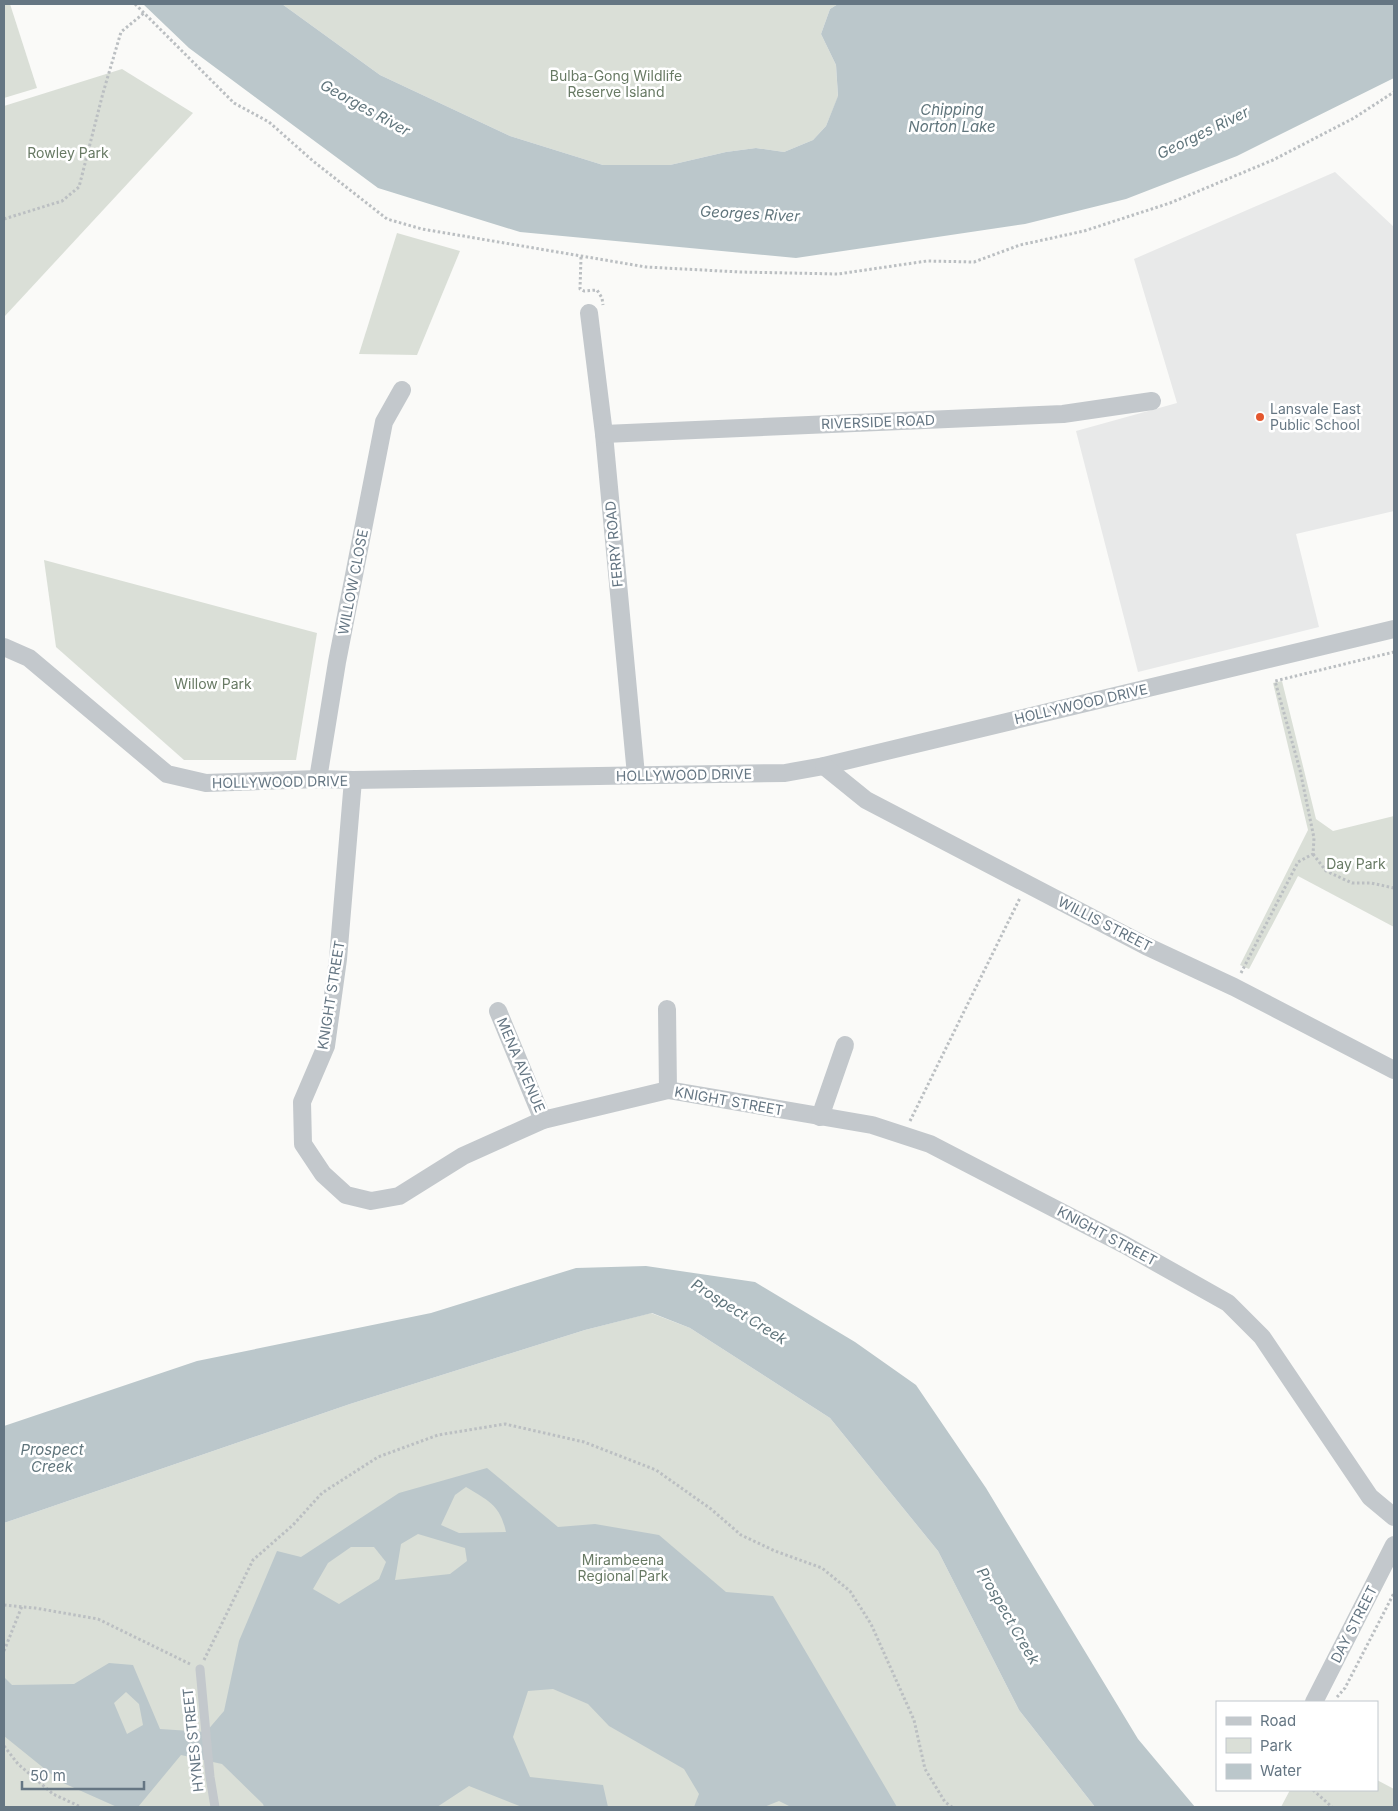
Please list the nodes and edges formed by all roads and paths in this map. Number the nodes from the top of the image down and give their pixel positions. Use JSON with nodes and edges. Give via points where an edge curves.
{"nodes":[{"id":1,"x":135,"y":4,"type":"edge"},
{"id":2,"x":144,"y":13,"type":"junction"},
{"id":3,"x":1394,"y":92,"type":"edge"},
{"id":4,"x":4,"y":219,"type":"edge"},
{"id":5,"x":581,"y":257,"type":"junction"},
{"id":6,"x":589,"y":313,"type":"joint"},
{"id":7,"x":402,"y":390,"type":"dead end"},
{"id":8,"x":1152,"y":402,"type":"dead end"},
{"id":9,"x":604,"y":434,"type":"junction"},
{"id":10,"x":1394,"y":629,"type":"edge"},
{"id":11,"x":4,"y":647,"type":"edge"},
{"id":12,"x":1394,"y":652,"type":"edge"},
{"id":13,"x":824,"y":766,"type":"junction"},
{"id":14,"x":636,"y":775,"type":"junction"},
{"id":15,"x":318,"y":779,"type":"junction"},
{"id":16,"x":353,"y":780,"type":"junction"},
{"id":17,"x":1313,"y":854,"type":"junction"},
{"id":18,"x":1027,"y":884,"type":"junction"},
{"id":19,"x":1394,"y":888,"type":"edge"},
{"id":20,"x":1234,"y":987,"type":"junction"},
{"id":21,"x":667,"y":1009,"type":"dead end"},
{"id":22,"x":498,"y":1011,"type":"dead end"},
{"id":23,"x":845,"y":1045,"type":"dead end"},
{"id":24,"x":1394,"y":1070,"type":"edge"},
{"id":25,"x":668,"y":1090,"type":"junction"},
{"id":26,"x":820,"y":1117,"type":"junction"},
{"id":27,"x":543,"y":1120,"type":"junction"},
{"id":28,"x":903,"y":1135,"type":"junction"},
{"id":29,"x":1394,"y":1517,"type":"edge"},
{"id":30,"x":1394,"y":1545,"type":"edge"},
{"id":31,"x":1394,"y":1593,"type":"edge"},
{"id":32,"x":4,"y":1605,"type":"edge"},
{"id":33,"x":22,"y":1606,"type":"junction"},
{"id":34,"x":4,"y":1651,"type":"edge"},
{"id":35,"x":200,"y":1669,"type":"junction"},
{"id":36,"x":1315,"y":1701,"type":"edge"},
{"id":37,"x":1335,"y":1701,"type":"edge"},
{"id":38,"x":4,"y":1746,"type":"edge"},
{"id":39,"x":1314,"y":1791,"type":"edge"},
{"id":40,"x":81,"y":1807,"type":"edge"},
{"id":41,"x":215,"y":1807,"type":"edge"},
{"id":42,"x":952,"y":1807,"type":"edge"},
{"id":43,"x":1332,"y":1807,"type":"edge"}],
"edges":[{"from":1,"to":2,"type":"path"},
{"from":2,"to":4,"type":"path","via":[[121,32],[79,188],[62,201]]},
{"from":2,"to":5,"type":"path","via":[[234,103],[269,122],[387,219],[422,229]]},
{"from":3,"to":5,"type":"path","via":[[1354,118],[1273,160],[1170,203],[1084,231],[1020,245],[974,262],[927,261],[838,274],[646,267]]},
{"from":5,"to":6,"type":"path","via":[[580,289],[597,290],[602,298],[603,311]]},
{"from":6,"to":9,"type":"street","name":"FERRY ROAD"},
{"from":7,"to":15,"type":"street","name":"WILLOW CLOSE","via":[[384,422],[337,662]]},
{"from":8,"to":9,"type":"street","name":"RIVERSIDE ROAD","via":[[1063,414]]},
{"from":9,"to":14,"type":"street","name":"FERRY ROAD"},
{"from":10,"to":13,"type":"street","name":"HOLLYWOOD DRIVE"},
{"from":11,"to":15,"type":"street","name":"HOLLYWOOD DRIVE","via":[[29,658],[167,774],[206,783]]},
{"from":12,"to":17,"type":"path","via":[[1275,681],[1300,770],[1314,838]]},
{"from":13,"to":14,"type":"street","name":"HOLLYWOOD DRIVE","via":[[785,773]]},
{"from":13,"to":18,"type":"street","name":"WILLIS STREET","via":[[866,800]]},
{"from":14,"to":16,"type":"street","name":"HOLLYWOOD DRIVE"},
{"from":15,"to":16,"type":"street","name":"HOLLYWOOD DRIVE"},
{"from":16,"to":27,"type":"street","name":"KNIGHT STREET","via":[[338,959],[326,1046],[302,1102],[303,1144],[323,1174],[346,1196],[371,1201],[399,1196],[463,1156]]},
{"from":17,"to":19,"type":"path","via":[[1326,870],[1352,883]]},
{"from":17,"to":20,"type":"path","via":[[1298,862]]},
{"from":18,"to":20,"type":"street","name":"WILLIS STREET"},
{"from":18,"to":28,"type":"path"},
{"from":20,"to":24,"type":"street","name":"WILLIS STREET"},
{"from":21,"to":25,"type":"street"},
{"from":22,"to":27,"type":"street","name":"MENA AVENUE"},
{"from":23,"to":26,"type":"street"},
{"from":25,"to":26,"type":"street","name":"KNIGHT STREET"},
{"from":25,"to":27,"type":"street","name":"KNIGHT STREET"},
{"from":26,"to":28,"type":"street","name":"KNIGHT STREET","via":[[872,1125]]},
{"from":28,"to":29,"type":"street","name":"KNIGHT STREET","via":[[939,1149],[1228,1302],[1262,1337],[1370,1497]]},
{"from":30,"to":36,"type":"street","name":"DAY STREET"},
{"from":31,"to":37,"type":"path"},
{"from":32,"to":33,"type":"path"},
{"from":33,"to":34,"type":"path"},
{"from":33,"to":35,"type":"path","via":[[98,1619]]},
{"from":35,"to":41,"type":"lane","name":"HYNES STREET"},
{"from":35,"to":42,"type":"path","via":[[254,1560],[322,1493],[378,1456],[438,1435],[505,1424],[584,1442],[656,1470],[741,1535],[822,1568],[850,1591],[871,1624],[914,1720],[925,1769],[944,1802]]},
{"from":38,"to":40,"type":"path","via":[[18,1764],[53,1794]]},
{"from":39,"to":43,"type":"path"}]}
